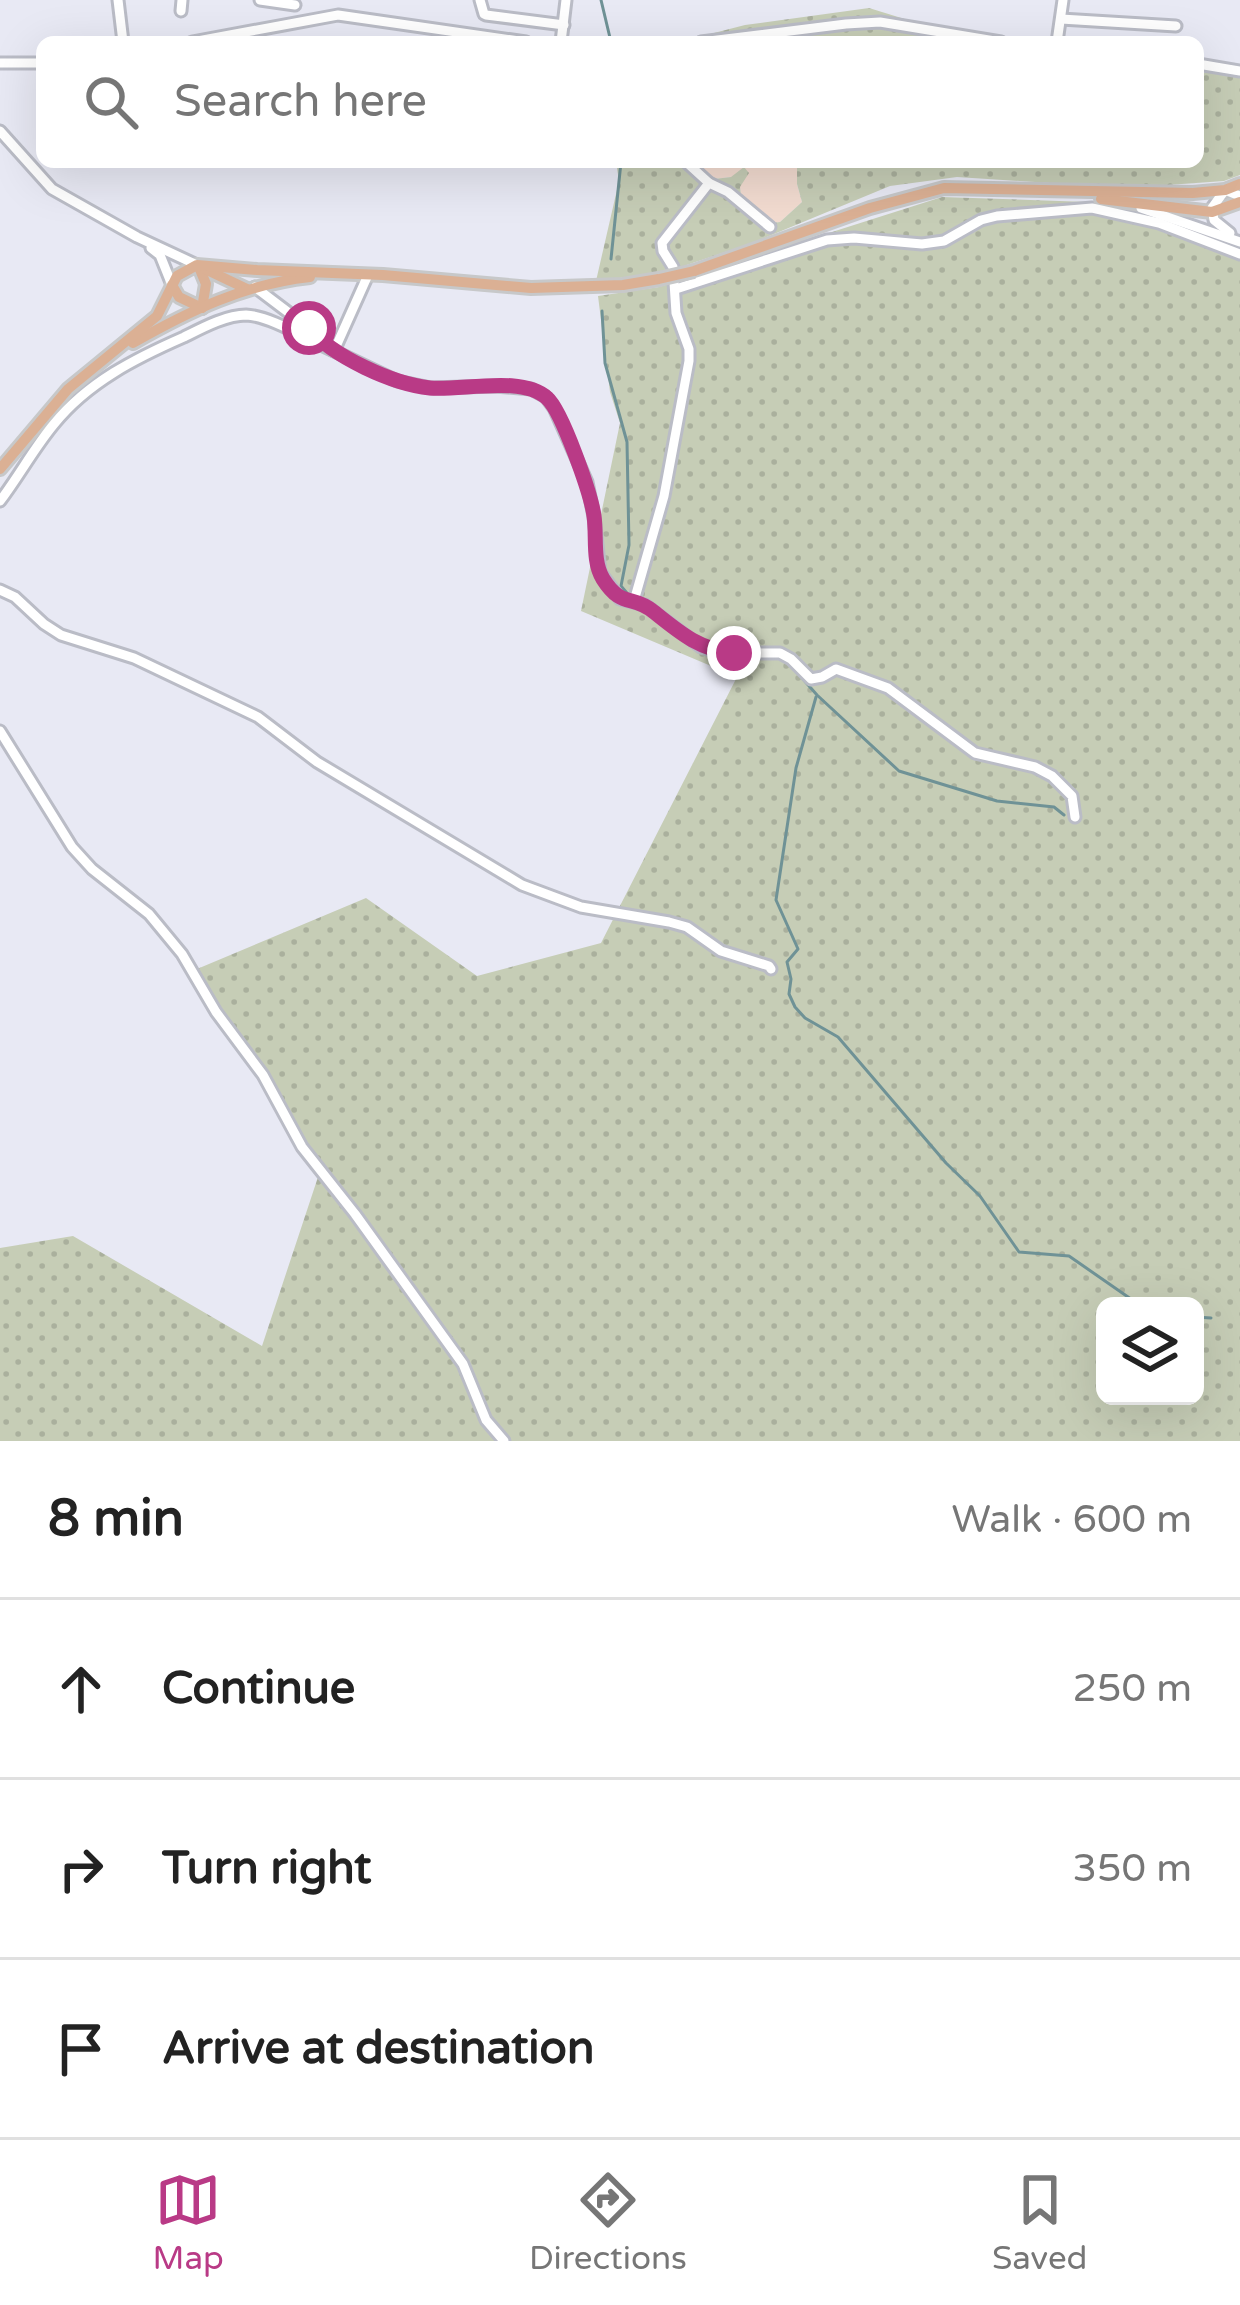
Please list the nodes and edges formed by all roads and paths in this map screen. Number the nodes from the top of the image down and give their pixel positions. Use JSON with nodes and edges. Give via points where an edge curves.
{"nodes":[{"id":1,"x":118,"y":0,"type":"edge"},
{"id":2,"x":260,"y":0,"type":"edge"},
{"id":3,"x":480,"y":0,"type":"edge"},
{"id":4,"x":566,"y":0,"type":"edge"},
{"id":5,"x":1063,"y":0,"type":"edge"},
{"id":6,"x":296,"y":2,"type":"edge"},
{"id":7,"x":1061,"y":19,"type":"junction"},
{"id":8,"x":298,"y":23,"type":"junction"},
{"id":9,"x":564,"y":25,"type":"junction"},
{"id":10,"x":1176,"y":26,"type":"dead end"},
{"id":11,"x":122,"y":36,"type":"edge"},
{"id":12,"x":225,"y":36,"type":"edge"},
{"id":13,"x":487,"y":36,"type":"edge"},
{"id":14,"x":562,"y":36,"type":"edge"},
{"id":15,"x":749,"y":36,"type":"edge"},
{"id":16,"x":965,"y":36,"type":"edge"},
{"id":17,"x":1058,"y":36,"type":"edge"},
{"id":18,"x":36,"y":63,"type":"edge"},
{"id":19,"x":0,"y":64,"type":"edge"},
{"id":20,"x":1204,"y":65,"type":"edge"},
{"id":21,"x":1240,"y":71,"type":"edge"},
{"id":22,"x":0,"y":130,"type":"edge"},
{"id":23,"x":693,"y":168,"type":"edge"},
{"id":24,"x":709,"y":183,"type":"junction"},
{"id":25,"x":1240,"y":184,"type":"edge"},
{"id":26,"x":1045,"y":190,"type":"junction"},
{"id":27,"x":1225,"y":190,"type":"junction"},
{"id":28,"x":1100,"y":198,"type":"junction"},
{"id":29,"x":1240,"y":199,"type":"edge"},
{"id":30,"x":1212,"y":212,"type":"junction"},
{"id":31,"x":770,"y":227,"type":"dead end"},
{"id":32,"x":137,"y":237,"type":"junction"},
{"id":33,"x":1240,"y":240,"type":"edge"},
{"id":34,"x":767,"y":244,"type":"junction"},
{"id":35,"x":743,"y":253,"type":"junction"},
{"id":36,"x":1240,"y":254,"type":"edge"},
{"id":37,"x":764,"y":259,"type":"junction"},
{"id":38,"x":197,"y":265,"type":"junction"},
{"id":39,"x":368,"y":275,"type":"junction"},
{"id":40,"x":383,"y":275,"type":"junction"},
{"id":41,"x":172,"y":285,"type":"junction"},
{"id":42,"x":251,"y":288,"type":"junction"},
{"id":43,"x":676,"y":289,"type":"junction"},
{"id":44,"x":202,"y":308,"type":"junction"},
{"id":45,"x":333,"y":351,"type":"junction"},
{"id":46,"x":99,"y":363,"type":"junction"},
{"id":47,"x":0,"y":470,"type":"edge"},
{"id":48,"x":0,"y":501,"type":"edge"},
{"id":49,"x":1,"y":589,"type":"edge"},
{"id":50,"x":634,"y":601,"type":"junction"},
{"id":51,"x":0,"y":731,"type":"edge"},
{"id":52,"x":1075,"y":817,"type":"dead end"},
{"id":53,"x":771,"y":969,"type":"dead end"},
{"id":54,"x":504,"y":1441,"type":"edge"}],
"edges":[{"from":1,"to":11,"type":"street"},
{"from":2,"to":6,"type":"street"},
{"from":3,"to":9,"type":"street","via":[[487,15]]},
{"from":4,"to":9,"type":"street"},
{"from":5,"to":7,"type":"street"},
{"from":6,"to":8,"type":"street"},
{"from":7,"to":10,"type":"street"},
{"from":7,"to":17,"type":"street"},
{"from":8,"to":12,"type":"street"},
{"from":8,"to":13,"type":"street","via":[[355,16]]},
{"from":9,"to":14,"type":"street"},
{"from":15,"to":16,"type":"street","via":[[880,22]]},
{"from":18,"to":19,"type":"street"},
{"from":20,"to":21,"type":"street"},
{"from":22,"to":32,"type":"street","via":[[52,189]]},
{"from":23,"to":24,"type":"street"},
{"from":24,"to":31,"type":"street"},
{"from":24,"to":43,"type":"street","via":[[662,243]]},
{"from":25,"to":27,"type":"main road"},
{"from":26,"to":27,"type":"main road"},
{"from":26,"to":28,"type":"main road"},
{"from":26,"to":34,"type":"main road","via":[[944,188]]},
{"from":27,"to":29,"type":"street"},
{"from":27,"to":30,"type":"street"},
{"from":28,"to":30,"type":"main road"},
{"from":28,"to":33,"type":"street"},
{"from":29,"to":30,"type":"main road"},
{"from":30,"to":33,"type":"street"},
{"from":32,"to":38,"type":"street"},
{"from":32,"to":41,"type":"street","via":[[160,255]]},
{"from":34,"to":35,"type":"main road"},
{"from":34,"to":37,"type":"street"},
{"from":35,"to":37,"type":"street"},
{"from":35,"to":40,"type":"main road","bridge":true,"via":[[694,271],[594,287]]},
{"from":36,"to":37,"type":"street","via":[[1092,208],[997,216],[944,241],[854,238]]},
{"from":37,"to":43,"type":"street"},
{"from":38,"to":40,"type":"main road"},
{"from":38,"to":41,"type":"main road"},
{"from":38,"to":42,"type":"main road"},
{"from":38,"to":44,"type":"main road","via":[[206,284]]},
{"from":39,"to":40,"type":"main road"},
{"from":39,"to":42,"type":"main road"},
{"from":39,"to":45,"type":"street"},
{"from":41,"to":44,"type":"main road"},
{"from":41,"to":46,"type":"main road","via":[[158,316]]},
{"from":42,"to":44,"type":"main road"},
{"from":42,"to":45,"type":"street"},
{"from":43,"to":50,"type":"street","via":[[689,361]]},
{"from":44,"to":46,"type":"main road"},
{"from":45,"to":48,"type":"street","via":[[248,315],[150,352],[77,401]]},
{"from":45,"to":50,"type":"street","via":[[430,388],[495,386],[546,397],[586,482],[599,572],[620,599]]},
{"from":46,"to":47,"type":"main road"},
{"from":49,"to":53,"type":"street","via":[[61,635],[134,658],[258,716],[317,762],[522,885],[581,907],[687,927],[721,951]]},
{"from":50,"to":52,"type":"street","via":[[713,651],[780,653],[811,679],[836,669],[888,688],[975,753],[1052,776],[1072,796]]},
{"from":51,"to":54,"type":"street","via":[[71,847],[182,954],[302,1147],[463,1364],[486,1420]]}]}
